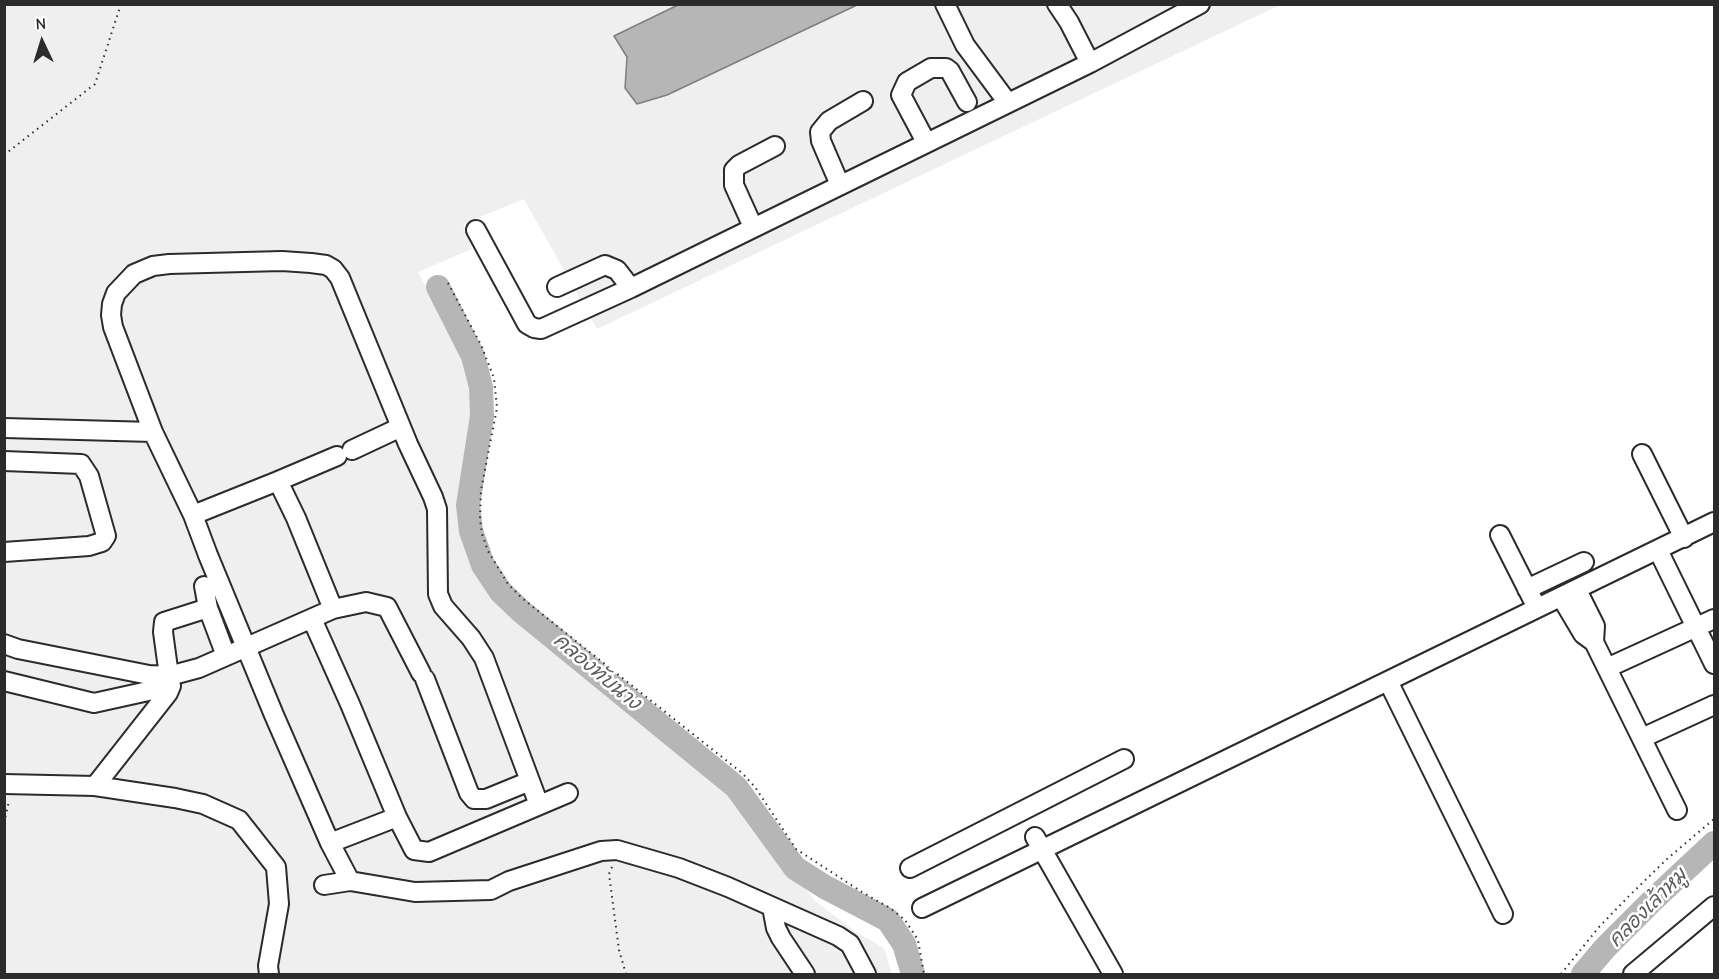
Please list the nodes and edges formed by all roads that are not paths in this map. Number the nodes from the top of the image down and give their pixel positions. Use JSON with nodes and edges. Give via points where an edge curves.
{"nodes":[{"id":1,"x":945,"y":4,"type":"edge"},
{"id":2,"x":1057,"y":4,"type":"edge"},
{"id":3,"x":1200,"y":4,"type":"edge"},
{"id":4,"x":1175,"y":10,"type":"edge"},
{"id":5,"x":1090,"y":63,"type":"junction"},
{"id":6,"x":863,"y":101,"type":"dead end"},
{"id":7,"x":967,"y":102,"type":"dead end"},
{"id":8,"x":1008,"y":104,"type":"junction"},
{"id":9,"x":926,"y":142,"type":"junction"},
{"id":10,"x":775,"y":146,"type":"dead end"},
{"id":11,"x":840,"y":185,"type":"junction"},
{"id":12,"x":753,"y":227,"type":"junction"},
{"id":13,"x":476,"y":230,"type":"dead end"},
{"id":14,"x":557,"y":287,"type":"dead end"},
{"id":15,"x":631,"y":288,"type":"junction"},
{"id":16,"x":401,"y":427,"type":"junction"},
{"id":17,"x":4,"y":428,"type":"edge"},
{"id":18,"x":153,"y":432,"type":"junction"},
{"id":19,"x":1642,"y":454,"type":"dead end"},
{"id":20,"x":4,"y":462,"type":"edge"},
{"id":21,"x":278,"y":481,"type":"junction"},
{"id":22,"x":193,"y":514,"type":"junction"},
{"id":23,"x":1714,"y":522,"type":"edge"},
{"id":24,"x":1500,"y":535,"type":"dead end"},
{"id":25,"x":1684,"y":538,"type":"junction"},
{"id":26,"x":1658,"y":550,"type":"junction"},
{"id":27,"x":4,"y":552,"type":"edge"},
{"id":28,"x":1584,"y":562,"type":"dead end"},
{"id":29,"x":204,"y":586,"type":"dead end"},
{"id":30,"x":1527,"y":589,"type":"junction"},
{"id":31,"x":1569,"y":593,"type":"junction"},
{"id":32,"x":208,"y":608,"type":"junction"},
{"id":33,"x":1537,"y":608,"type":"junction"},
{"id":34,"x":333,"y":609,"type":"junction"},
{"id":35,"x":1714,"y":619,"type":"edge"},
{"id":36,"x":312,"y":620,"type":"junction"},
{"id":37,"x":1696,"y":627,"type":"junction"},
{"id":38,"x":4,"y":644,"type":"edge"},
{"id":39,"x":247,"y":648,"type":"junction"},
{"id":40,"x":226,"y":656,"type":"junction"},
{"id":41,"x":1714,"y":664,"type":"edge"},
{"id":42,"x":1607,"y":668,"type":"junction"},
{"id":43,"x":4,"y":681,"type":"edge"},
{"id":44,"x":170,"y":681,"type":"junction"},
{"id":45,"x":1388,"y":681,"type":"junction"},
{"id":46,"x":1714,"y":705,"type":"edge"},
{"id":47,"x":1641,"y":738,"type":"junction"},
{"id":48,"x":1124,"y":759,"type":"dead end"},
{"id":49,"x":530,"y":781,"type":"junction"},
{"id":50,"x":9,"y":784,"type":"edge"},
{"id":51,"x":95,"y":786,"type":"junction"},
{"id":52,"x":567,"y":793,"type":"dead end"},
{"id":53,"x":539,"y":805,"type":"junction"},
{"id":54,"x":1677,"y":810,"type":"dead end"},
{"id":55,"x":1023,"y":812,"type":"junction"},
{"id":56,"x":397,"y":817,"type":"junction"},
{"id":57,"x":1036,"y":840,"type":"junction"},
{"id":58,"x":330,"y":843,"type":"junction"},
{"id":59,"x":910,"y":868,"type":"dead end"},
{"id":60,"x":350,"y":881,"type":"junction"},
{"id":61,"x":324,"y":885,"type":"dead end"},
{"id":62,"x":1714,"y":906,"type":"edge"},
{"id":63,"x":772,"y":907,"type":"junction"},
{"id":64,"x":922,"y":908,"type":"dead end"},
{"id":65,"x":1503,"y":914,"type":"dead end"},
{"id":66,"x":269,"y":975,"type":"edge"},
{"id":67,"x":805,"y":975,"type":"edge"},
{"id":68,"x":866,"y":975,"type":"edge"},
{"id":69,"x":1113,"y":975,"type":"edge"},
{"id":70,"x":1633,"y":975,"type":"edge"}],
"edges":[{"from":1,"to":8,"type":"lane","via":[[965,45]]},
{"from":2,"to":5,"type":"lane"},
{"from":3,"to":4,"type":"lane"},
{"from":4,"to":5,"type":"lane"},
{"from":5,"to":8,"type":"lane"},
{"from":6,"to":11,"type":"lane","via":[[829,121],[820,132]]},
{"from":7,"to":9,"type":"lane","via":[[946,68],[931,68],[907,82],[901,95]]},
{"from":8,"to":9,"type":"lane"},
{"from":9,"to":11,"type":"lane"},
{"from":10,"to":12,"type":"lane","via":[[734,170],[734,185]]},
{"from":11,"to":12,"type":"lane"},
{"from":12,"to":15,"type":"lane"},
{"from":13,"to":15,"type":"lane","via":[[527,324],[534,328],[554,324]]},
{"from":14,"to":15,"type":"lane","via":[[605,265],[618,270]]},
{"from":16,"to":18,"type":"lane","via":[[340,278],[326,265],[282,261],[153,266],[134,274],[116,293],[112,304],[113,327]]},
{"from":16,"to":21,"type":"lane"},
{"from":16,"to":49,"type":"lane","via":[[437,509],[438,594],[484,658]]},
{"from":17,"to":18,"type":"lane"},
{"from":18,"to":22,"type":"lane"},
{"from":19,"to":25,"type":"lane"},
{"from":20,"to":27,"type":"lane","via":[[81,464],[89,476],[106,536],[102,542],[89,546]]},
{"from":21,"to":22,"type":"lane"},
{"from":21,"to":34,"type":"lane"},
{"from":22,"to":39,"type":"lane"},
{"from":23,"to":25,"type":"lane"},
{"from":24,"to":30,"type":"lane"},
{"from":25,"to":26,"type":"lane"},
{"from":26,"to":31,"type":"lane"},
{"from":26,"to":37,"type":"lane"},
{"from":28,"to":30,"type":"lane"},
{"from":29,"to":32,"type":"lane"},
{"from":30,"to":33,"type":"lane"},
{"from":31,"to":33,"type":"lane"},
{"from":31,"to":42,"type":"lane","via":[[1595,626],[1594,642]]},
{"from":32,"to":40,"type":"lane"},
{"from":32,"to":44,"type":"lane","via":[[164,622]]},
{"from":33,"to":45,"type":"lane"},
{"from":34,"to":36,"type":"lane"},
{"from":34,"to":49,"type":"lane","via":[[366,602],[387,606],[423,676],[474,799],[486,799]]},
{"from":35,"to":37,"type":"lane"},
{"from":36,"to":39,"type":"lane"},
{"from":36,"to":56,"type":"lane"},
{"from":37,"to":41,"type":"lane"},
{"from":37,"to":42,"type":"lane"},
{"from":38,"to":44,"type":"lane"},
{"from":39,"to":40,"type":"lane"},
{"from":39,"to":58,"type":"lane"},
{"from":40,"to":44,"type":"lane"},
{"from":42,"to":47,"type":"lane"},
{"from":43,"to":44,"type":"lane","via":[[94,703]]},
{"from":44,"to":51,"type":"lane","via":[[160,705]]},
{"from":45,"to":57,"type":"lane"},
{"from":45,"to":65,"type":"lane"},
{"from":46,"to":47,"type":"lane"},
{"from":47,"to":54,"type":"lane"},
{"from":48,"to":55,"type":"lane"},
{"from":49,"to":53,"type":"lane"},
{"from":50,"to":51,"type":"lane"},
{"from":51,"to":66,"type":"lane","via":[[203,804],[239,820],[276,867],[279,904]]},
{"from":52,"to":53,"type":"lane"},
{"from":53,"to":56,"type":"lane","via":[[429,852],[414,850]]},
{"from":55,"to":57,"type":"lane"},
{"from":55,"to":59,"type":"lane"},
{"from":56,"to":58,"type":"lane"},
{"from":57,"to":64,"type":"lane"},
{"from":57,"to":69,"type":"lane"},
{"from":58,"to":60,"type":"lane"},
{"from":60,"to":61,"type":"lane"},
{"from":60,"to":63,"type":"lane","via":[[415,892],[491,890],[601,851],[617,850],[679,868]]},
{"from":62,"to":70,"type":"lane"},
{"from":63,"to":67,"type":"lane","via":[[781,939]]},
{"from":63,"to":68,"type":"lane","via":[[850,944]]}]}
